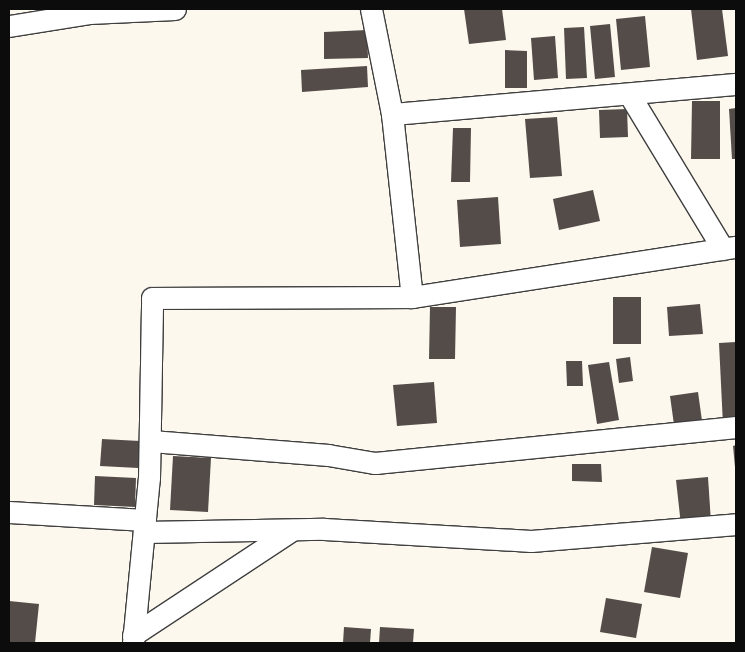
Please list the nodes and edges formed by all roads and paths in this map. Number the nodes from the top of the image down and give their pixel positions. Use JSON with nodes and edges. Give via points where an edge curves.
{"nodes":[{"id":1,"x":176,"y":9,"type":"edge"},
{"id":2,"x":371,"y":9,"type":"edge"},
{"id":3,"x":9,"y":26,"type":"edge"},
{"id":4,"x":736,"y":84,"type":"edge"},
{"id":5,"x":629,"y":94,"type":"junction"},
{"id":6,"x":392,"y":114,"type":"junction"},
{"id":7,"x":730,"y":248,"type":"edge"},
{"id":8,"x":412,"y":297,"type":"junction"},
{"id":9,"x":736,"y":427,"type":"edge"},
{"id":10,"x":151,"y":441,"type":"junction"},
{"id":11,"x":9,"y":512,"type":"edge"},
{"id":12,"x":736,"y":524,"type":"edge"},
{"id":13,"x":144,"y":526,"type":"junction"},
{"id":14,"x":292,"y":530,"type":"junction"},
{"id":15,"x":133,"y":639,"type":"edge"}],
"edges":[{"from":1,"to":3,"type":"street","via":[[90,13]]},
{"from":2,"to":6,"type":"street"},
{"from":4,"to":5,"type":"street"},
{"from":5,"to":6,"type":"street"},
{"from":5,"to":7,"type":"street"},
{"from":6,"to":8,"type":"street"},
{"from":7,"to":8,"type":"street"},
{"from":8,"to":10,"type":"street","via":[[152,298]]},
{"from":9,"to":10,"type":"street","via":[[375,463],[328,455]]},
{"from":10,"to":13,"type":"street"},
{"from":11,"to":13,"type":"street"},
{"from":12,"to":14,"type":"street","via":[[531,541]]},
{"from":13,"to":14,"type":"street"},
{"from":13,"to":15,"type":"street"},
{"from":14,"to":15,"type":"street"}]}
